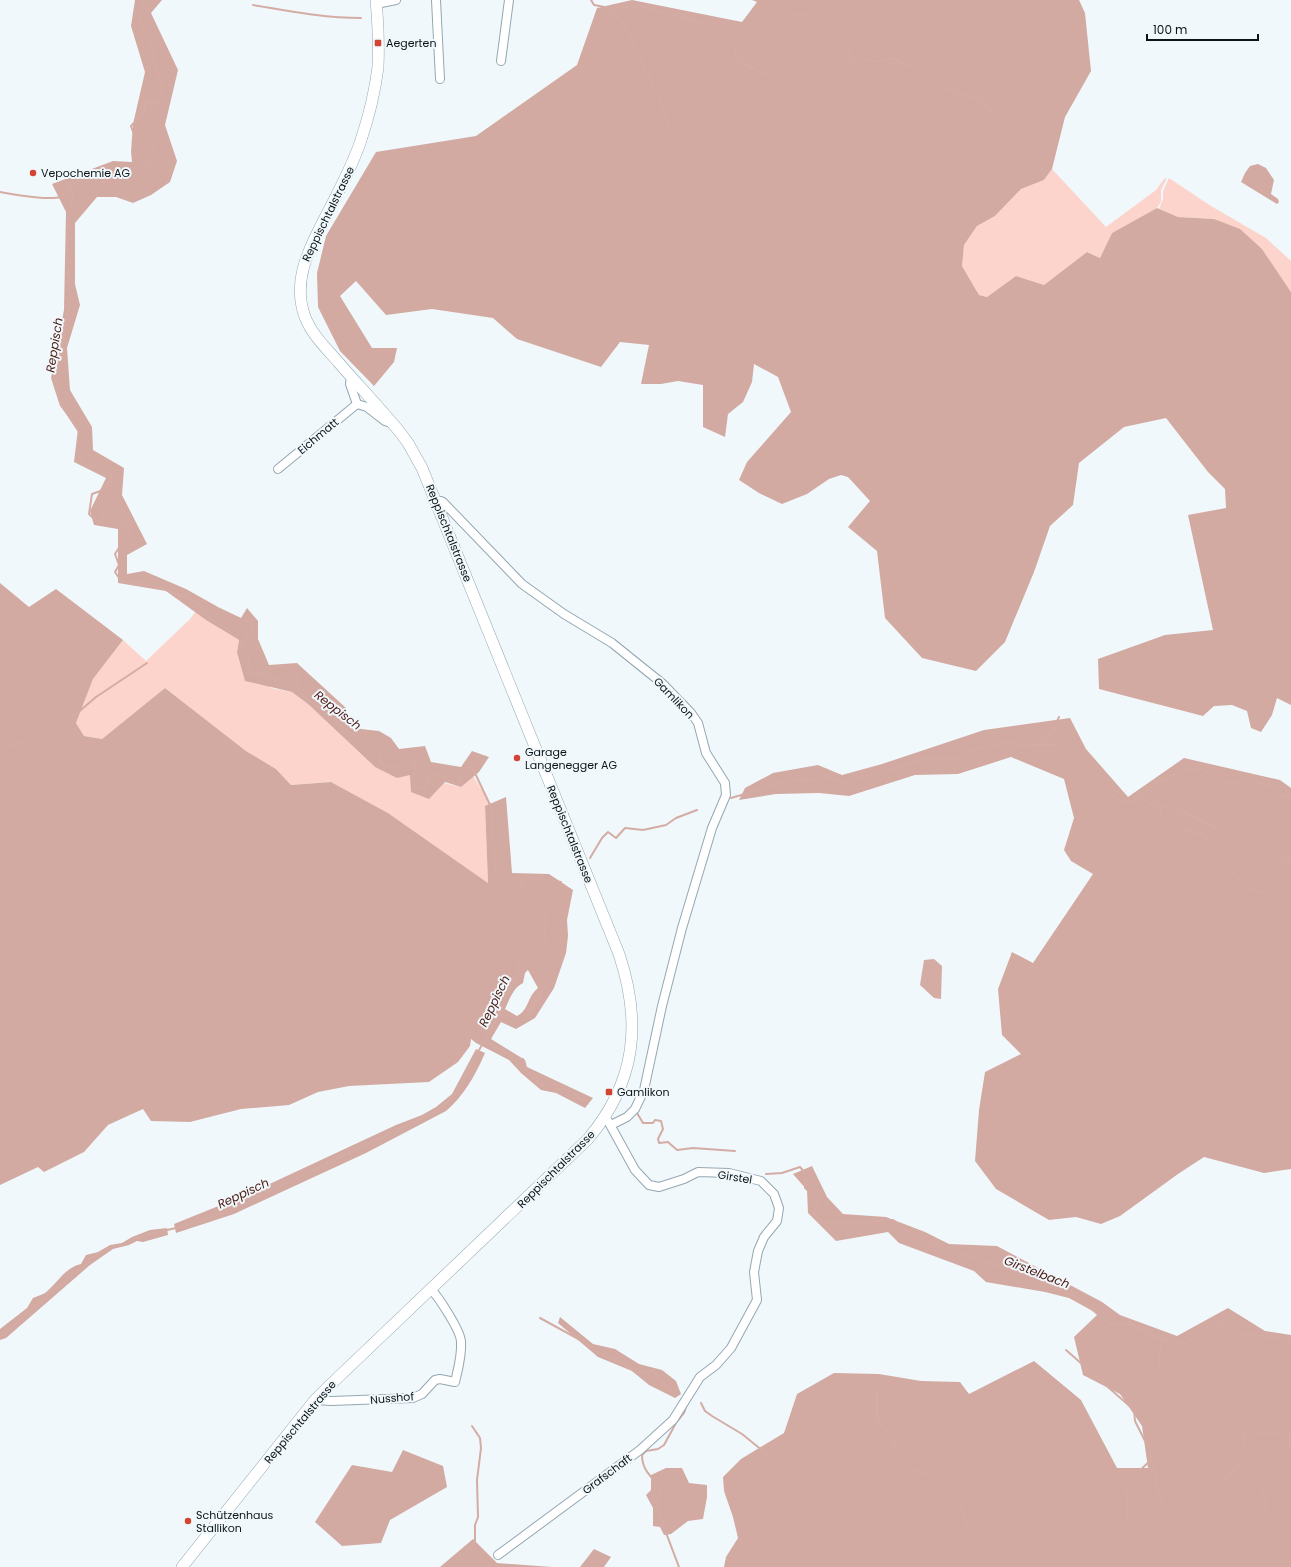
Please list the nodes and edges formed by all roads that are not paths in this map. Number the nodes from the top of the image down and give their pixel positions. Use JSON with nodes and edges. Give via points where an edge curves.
{"nodes":[{"id":1,"x":396,"y":0,"type":"edge"},
{"id":2,"x":436,"y":0,"type":"edge"},
{"id":3,"x":509,"y":0,"type":"edge"},
{"id":4,"x":376,"y":2,"type":"edge"},
{"id":5,"x":501,"y":61,"type":"dead end"},
{"id":6,"x":440,"y":79,"type":"dead end"},
{"id":7,"x":351,"y":377,"type":"junction"},
{"id":8,"x":357,"y":404,"type":"junction"},
{"id":9,"x":394,"y":424,"type":"junction"},
{"id":10,"x":278,"y":469,"type":"dead end"},
{"id":11,"x":436,"y":502,"type":"junction"},
{"id":12,"x":608,"y":1121,"type":"junction"},
{"id":13,"x":431,"y":1289,"type":"junction"},
{"id":14,"x":700,"y":1377,"type":"joint"},
{"id":15,"x":315,"y":1400,"type":"junction"},
{"id":16,"x":498,"y":1555,"type":"dead end"},
{"id":17,"x":182,"y":1567,"type":"edge"}],
"edges":[{"from":1,"to":4,"type":"street"},
{"from":2,"to":6,"type":"street"},
{"from":3,"to":5,"type":"street"},
{"from":4,"to":7,"type":"main road","name":"Reppischtalstrasse","via":[[378,67],[371,107],[357,153],[307,254],[300,280],[301,304],[306,318],[325,347]]},
{"from":7,"to":8,"type":"street","via":[[350,384]]},
{"from":7,"to":9,"type":"main road","name":"Reppischtalstrasse"},
{"from":8,"to":9,"type":"street","via":[[367,407],[385,421]]},
{"from":8,"to":10,"type":"street","name":"Eichmatt"},
{"from":9,"to":11,"type":"main road","name":"Reppischtalstrasse","via":[[422,468]]},
{"from":11,"to":12,"type":"main road","name":"Reppischtalstrasse","via":[[626,974],[632,1018],[630,1052]]},
{"from":11,"to":12,"type":"street","name":"Gamlikon","via":[[443,502],[522,584],[564,614],[612,643],[663,684],[691,712],[698,723],[706,753],[725,783],[726,795],[712,828],[682,928],[644,1090],[635,1109],[627,1117]]},
{"from":12,"to":13,"type":"main road","name":"Reppischtalstrasse"},
{"from":12,"to":14,"type":"street","name":"Girstel","via":[[635,1170],[649,1185],[659,1187],[698,1172],[729,1173],[761,1181],[774,1194],[779,1208],[777,1221],[764,1237],[754,1272],[757,1300],[732,1348]]},
{"from":13,"to":15,"type":"main road","name":"Reppischtalstrasse"},
{"from":13,"to":15,"type":"street","name":"Nusshof","via":[[447,1312],[461,1340],[455,1382],[435,1380],[422,1394],[412,1398]]},
{"from":14,"to":16,"type":"street","name":"Grafschaft","via":[[673,1420],[645,1445]]},
{"from":15,"to":17,"type":"main road","name":"Reppischtalstrasse"}]}
